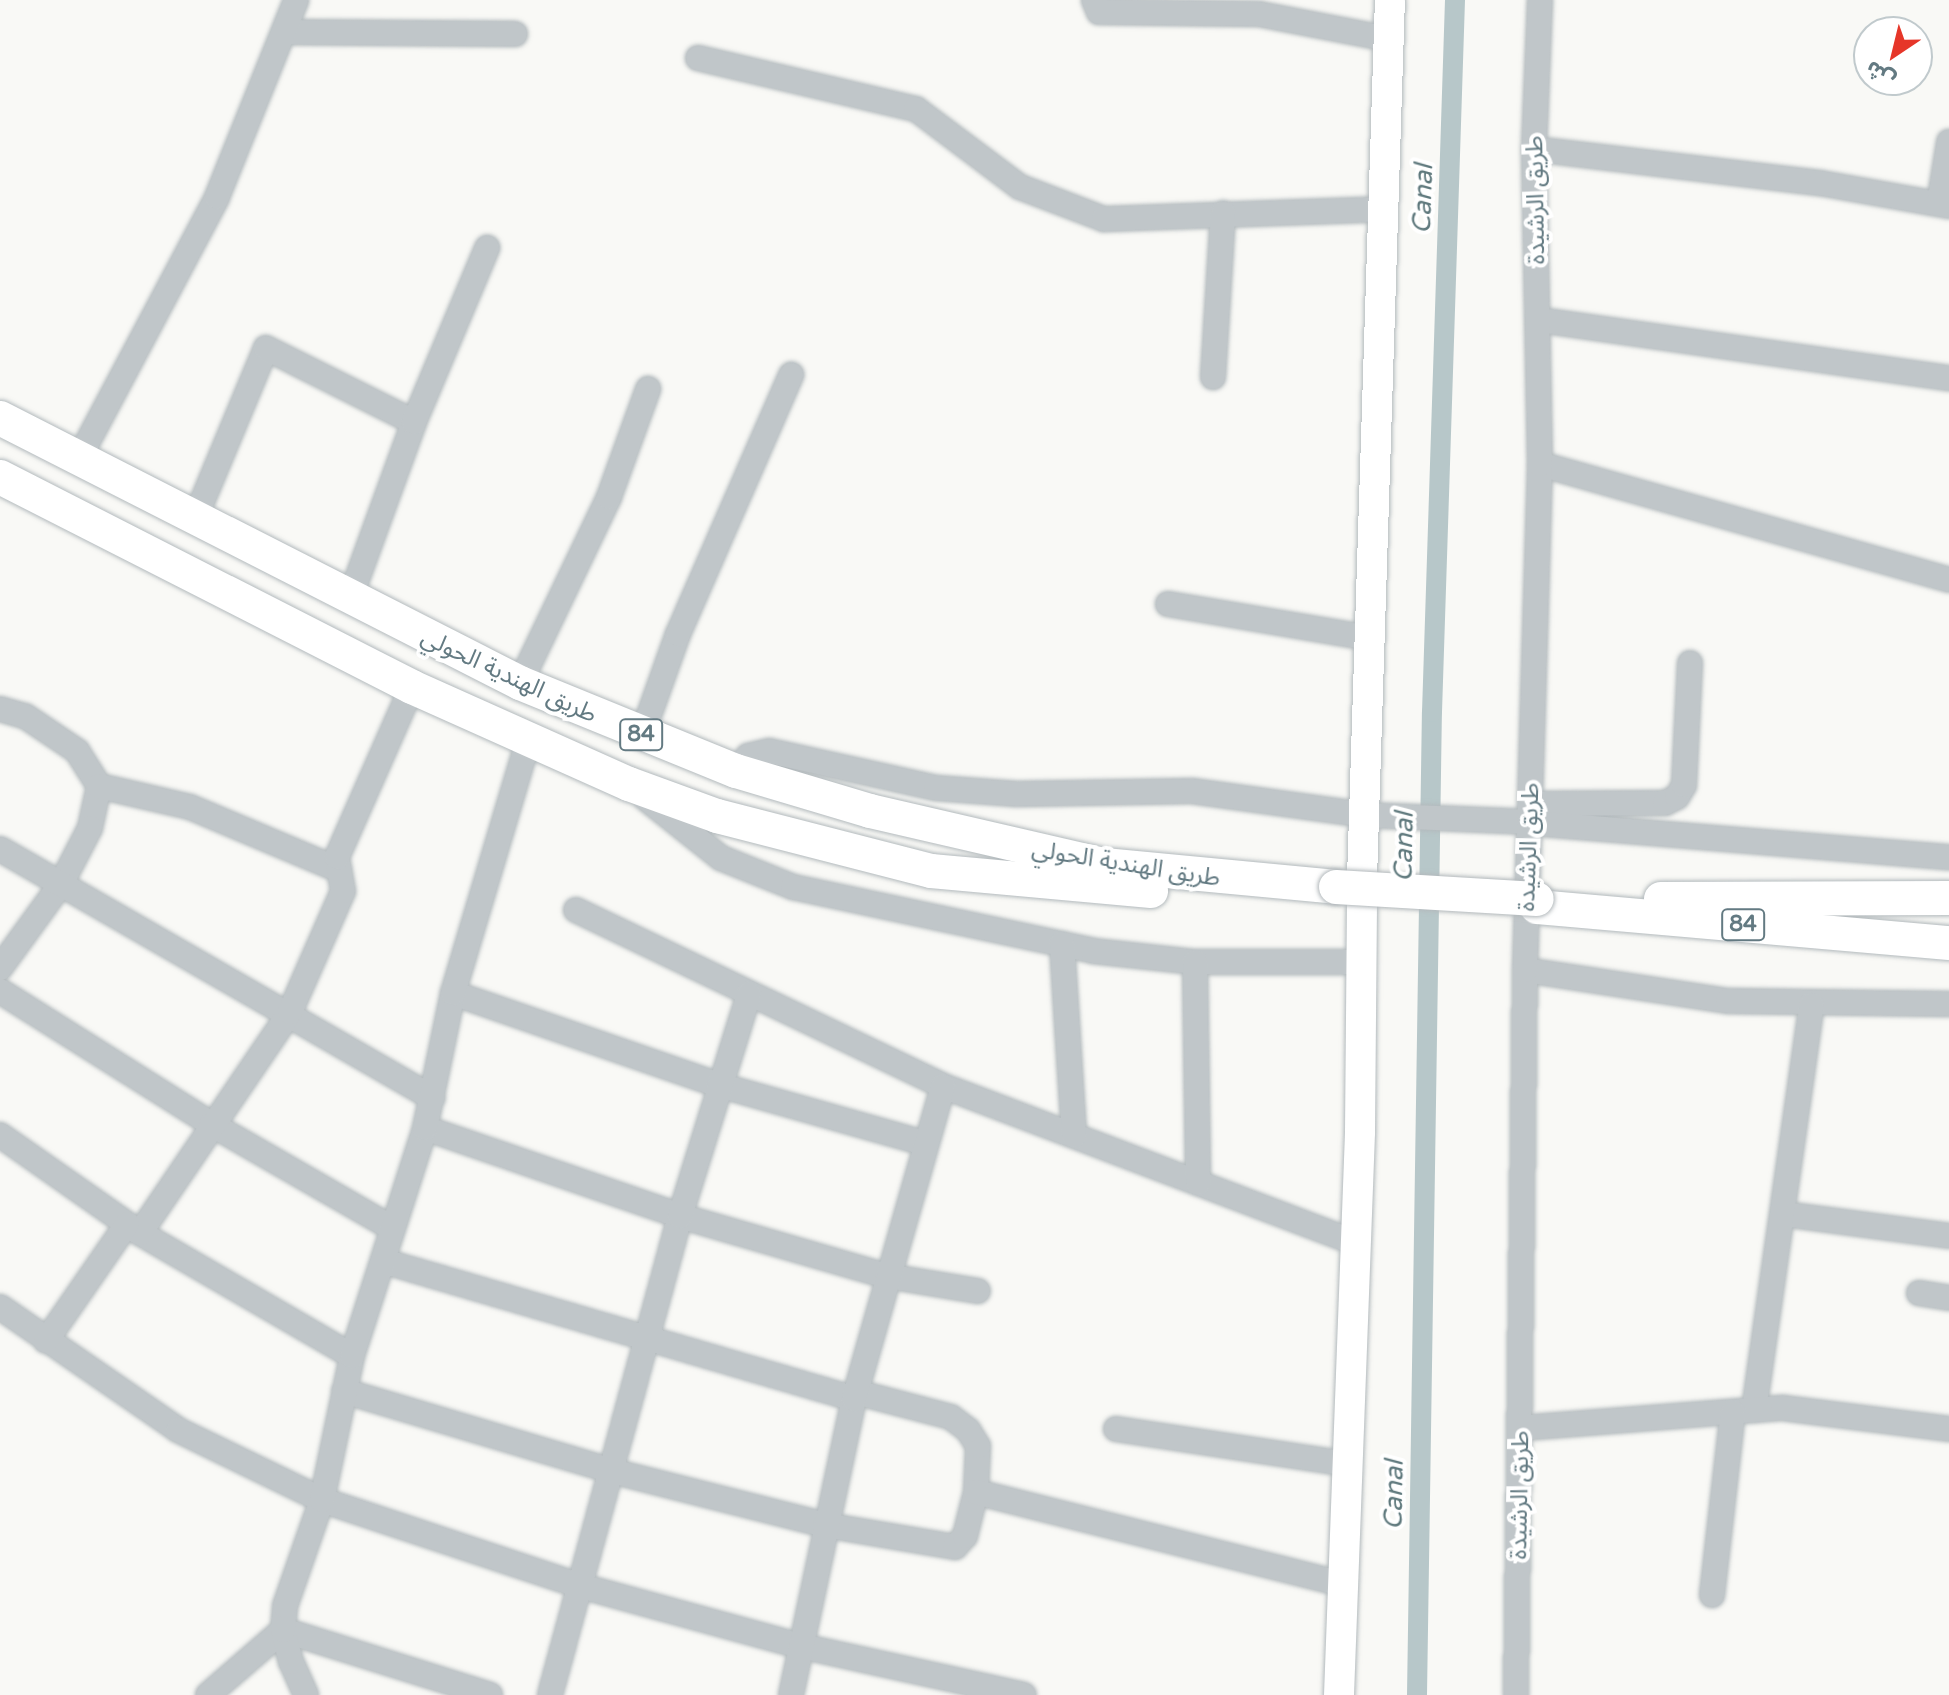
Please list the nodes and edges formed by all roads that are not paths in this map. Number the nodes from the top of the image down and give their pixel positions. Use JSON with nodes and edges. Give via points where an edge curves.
{"nodes":[{"id":1,"x":296,"y":0,"type":"edge"},
{"id":2,"x":1094,"y":0,"type":"edge"},
{"id":3,"x":1390,"y":0,"type":"edge"},
{"id":4,"x":1540,"y":0,"type":"edge"},
{"id":5,"x":285,"y":32,"type":"junction"},
{"id":6,"x":515,"y":34,"type":"dead end"},
{"id":7,"x":1389,"y":39,"type":"junction"},
{"id":8,"x":698,"y":58,"type":"dead end"},
{"id":9,"x":1949,"y":142,"type":"edge"},
{"id":10,"x":1534,"y":149,"type":"junction"},
{"id":11,"x":1944,"y":205,"type":"edge"},
{"id":12,"x":1384,"y":209,"type":"junction"},
{"id":13,"x":1223,"y":213,"type":"junction"},
{"id":14,"x":487,"y":248,"type":"dead end"},
{"id":15,"x":1540,"y":320,"type":"junction"},
{"id":16,"x":791,"y":375,"type":"dead end"},
{"id":17,"x":1213,"y":377,"type":"dead end"},
{"id":18,"x":1949,"y":378,"type":"edge"},
{"id":19,"x":648,"y":389,"type":"dead end"},
{"id":20,"x":0,"y":418,"type":"edge"},
{"id":21,"x":414,"y":422,"type":"junction"},
{"id":22,"x":46,"y":444,"type":"junction"},
{"id":23,"x":78,"y":460,"type":"junction"},
{"id":24,"x":1540,"y":464,"type":"junction"},
{"id":25,"x":11,"y":482,"type":"edge"},
{"id":26,"x":194,"y":521,"type":"junction"},
{"id":27,"x":1949,"y":580,"type":"edge"},
{"id":28,"x":349,"y":601,"type":"junction"},
{"id":29,"x":1168,"y":604,"type":"dead end"},
{"id":30,"x":1370,"y":638,"type":"junction"},
{"id":31,"x":1690,"y":663,"type":"dead end"},
{"id":32,"x":520,"y":683,"type":"junction"},
{"id":33,"x":412,"y":687,"type":"junction"},
{"id":34,"x":0,"y":709,"type":"edge"},
{"id":35,"x":642,"y":735,"type":"junction"},
{"id":36,"x":528,"y":741,"type":"junction"},
{"id":37,"x":736,"y":771,"type":"junction"},
{"id":38,"x":629,"y":784,"type":"junction"},
{"id":39,"x":99,"y":786,"type":"junction"},
{"id":40,"x":1364,"y":815,"type":"junction"},
{"id":41,"x":1531,"y":816,"type":"junction"},
{"id":42,"x":0,"y":849,"type":"edge"},
{"id":43,"x":1949,"y":857,"type":"edge"},
{"id":44,"x":339,"y":870,"type":"junction"},
{"id":45,"x":61,"y":884,"type":"junction"},
{"id":46,"x":1336,"y":892,"type":"junction"},
{"id":47,"x":1949,"y":898,"type":"edge"},
{"id":48,"x":1537,"y":903,"type":"junction"},
{"id":49,"x":576,"y":910,"type":"dead end"},
{"id":50,"x":1949,"y":943,"type":"edge"},
{"id":51,"x":1062,"y":944,"type":"junction"},
{"id":52,"x":1195,"y":962,"type":"junction"},
{"id":53,"x":1362,"y":962,"type":"junction"},
{"id":54,"x":0,"y":968,"type":"edge"},
{"id":55,"x":1525,"y":970,"type":"junction"},
{"id":56,"x":0,"y":991,"type":"edge"},
{"id":57,"x":453,"y":993,"type":"junction"},
{"id":58,"x":749,"y":995,"type":"junction"},
{"id":59,"x":1949,"y":1004,"type":"edge"},
{"id":60,"x":1812,"y":1005,"type":"junction"},
{"id":61,"x":290,"y":1012,"type":"junction"},
{"id":62,"x":719,"y":1085,"type":"junction"},
{"id":63,"x":943,"y":1086,"type":"junction"},
{"id":64,"x":433,"y":1098,"type":"junction"},
{"id":65,"x":211,"y":1124,"type":"junction"},
{"id":66,"x":425,"y":1128,"type":"junction"},
{"id":67,"x":0,"y":1135,"type":"edge"},
{"id":68,"x":1074,"y":1136,"type":"junction"},
{"id":69,"x":924,"y":1143,"type":"junction"},
{"id":70,"x":1198,"y":1183,"type":"junction"},
{"id":71,"x":1783,"y":1214,"type":"junction"},
{"id":72,"x":680,"y":1216,"type":"junction"},
{"id":73,"x":392,"y":1228,"type":"junction"},
{"id":74,"x":133,"y":1229,"type":"junction"},
{"id":75,"x":1949,"y":1236,"type":"edge"},
{"id":76,"x":1356,"y":1243,"type":"junction"},
{"id":77,"x":383,"y":1261,"type":"junction"},
{"id":78,"x":887,"y":1276,"type":"junction"},
{"id":79,"x":978,"y":1291,"type":"dead end"},
{"id":80,"x":1919,"y":1293,"type":"dead end"},
{"id":81,"x":1949,"y":1298,"type":"edge"},
{"id":82,"x":0,"y":1307,"type":"edge"},
{"id":83,"x":46,"y":1341,"type":"junction"},
{"id":84,"x":649,"y":1341,"type":"junction"},
{"id":85,"x":352,"y":1356,"type":"junction"},
{"id":86,"x":344,"y":1391,"type":"junction"},
{"id":87,"x":855,"y":1396,"type":"junction"},
{"id":88,"x":1744,"y":1411,"type":"junction"},
{"id":89,"x":1521,"y":1428,"type":"junction"},
{"id":90,"x":1116,"y":1429,"type":"dead end"},
{"id":91,"x":1949,"y":1429,"type":"edge"},
{"id":92,"x":1347,"y":1464,"type":"junction"},
{"id":93,"x":612,"y":1471,"type":"junction"},
{"id":94,"x":976,"y":1492,"type":"junction"},
{"id":95,"x":322,"y":1500,"type":"junction"},
{"id":96,"x":825,"y":1525,"type":"junction"},
{"id":97,"x":1342,"y":1584,"type":"junction"},
{"id":98,"x":581,"y":1586,"type":"junction"},
{"id":99,"x":1712,"y":1595,"type":"dead end"},
{"id":100,"x":283,"y":1630,"type":"junction"},
{"id":101,"x":801,"y":1646,"type":"junction"},
{"id":102,"x":208,"y":1695,"type":"edge"},
{"id":103,"x":306,"y":1695,"type":"edge"},
{"id":104,"x":490,"y":1695,"type":"edge"},
{"id":105,"x":550,"y":1695,"type":"edge"},
{"id":106,"x":791,"y":1695,"type":"edge"},
{"id":107,"x":1024,"y":1695,"type":"edge"},
{"id":108,"x":1339,"y":1695,"type":"edge"},
{"id":109,"x":1516,"y":1695,"type":"edge"}],
"edges":[{"from":1,"to":5,"type":"street"},
{"from":2,"to":7,"type":"street","via":[[1099,12],[1259,14]]},
{"from":3,"to":7,"type":"main road"},
{"from":4,"to":10,"type":"street","name":"طريق الرشيدة"},
{"from":5,"to":6,"type":"street"},
{"from":5,"to":23,"type":"street","via":[[217,197]]},
{"from":7,"to":12,"type":"main road"},
{"from":8,"to":13,"type":"street","via":[[916,109],[1020,187],[1104,219]]},
{"from":9,"to":11,"type":"street"},
{"from":10,"to":11,"type":"street","via":[[1820,183]]},
{"from":10,"to":15,"type":"street","name":"طريق الرشيدة"},
{"from":12,"to":13,"type":"street"},
{"from":12,"to":30,"type":"main road"},
{"from":13,"to":17,"type":"street"},
{"from":14,"to":21,"type":"street"},
{"from":15,"to":18,"type":"street"},
{"from":15,"to":24,"type":"street","name":"طريق الرشيدة"},
{"from":16,"to":35,"type":"street","via":[[678,634]]},
{"from":19,"to":32,"type":"street","via":[[609,497]]},
{"from":20,"to":22,"type":"highway","name":"طريق الهندية الحولي","number":"84"},
{"from":21,"to":26,"type":"street","via":[[266,348]]},
{"from":21,"to":28,"type":"street"},
{"from":22,"to":23,"type":"highway","name":"طريق الهندية الحولي","number":"84"},
{"from":22,"to":25,"type":"highway","via":[[24,454]]},
{"from":23,"to":26,"type":"highway","name":"طريق الهندية الحولي","number":"84"},
{"from":24,"to":27,"type":"street"},
{"from":24,"to":41,"type":"street","name":"طريق الرشيدة"},
{"from":25,"to":33,"type":"highway","name":"طريق الهندية الحولي","number":"84"},
{"from":26,"to":28,"type":"highway","name":"طريق الهندية الحولي","number":"84"},
{"from":28,"to":32,"type":"highway","name":"طريق الهندية الحولي","number":"84"},
{"from":29,"to":30,"type":"street"},
{"from":30,"to":40,"type":"main road"},
{"from":31,"to":41,"type":"street","via":[[1684,785],[1677,797],[1665,803]]},
{"from":32,"to":35,"type":"highway","name":"طريق الهندية الحولي","number":"84"},
{"from":33,"to":36,"type":"highway","name":"طريق الهندية الحولي","number":"84"},
{"from":33,"to":44,"type":"street","via":[[337,857]]},
{"from":34,"to":39,"type":"street","via":[[25,716],[77,751]]},
{"from":35,"to":37,"type":"highway","name":"طريق الهندية الحولي","number":"84"},
{"from":36,"to":38,"type":"highway","name":"طريق الهندية الحولي","number":"84"},
{"from":36,"to":57,"type":"street"},
{"from":37,"to":40,"type":"street","via":[[748,756],[769,751],[936,788],[1017,794],[1192,791]]},
{"from":37,"to":46,"type":"highway","name":"طريق الهندية الحولي","number":"84","via":[[870,811],[1104,865]]},
{"from":38,"to":46,"type":"highway","name":"طريق الهندية الحولي","number":"84","via":[[792,838],[931,871],[1072,887]]},
{"from":38,"to":51,"type":"street","via":[[700,844],[768,879]]},
{"from":39,"to":44,"type":"street","via":[[190,807]]},
{"from":39,"to":45,"type":"street","via":[[90,828]]},
{"from":40,"to":41,"type":"street","via":[[1475,820]]},
{"from":40,"to":53,"type":"main road"},
{"from":41,"to":43,"type":"street"},
{"from":41,"to":55,"type":"street","name":"طريق الرشيدة"},
{"from":42,"to":45,"type":"street"},
{"from":44,"to":61,"type":"street","via":[[343,891]]},
{"from":45,"to":54,"type":"street"},
{"from":45,"to":61,"type":"street"},
{"from":46,"to":48,"type":"highway","number":"84"},
{"from":47,"to":48,"type":"highway","number":"84"},
{"from":48,"to":50,"type":"highway","number":"84"},
{"from":49,"to":58,"type":"street"},
{"from":51,"to":52,"type":"street"},
{"from":51,"to":68,"type":"street"},
{"from":52,"to":53,"type":"street"},
{"from":52,"to":70,"type":"street"},
{"from":53,"to":76,"type":"main road"},
{"from":55,"to":60,"type":"street","via":[[1728,1001]]},
{"from":55,"to":89,"type":"street","name":"طريق الرشيدة"},
{"from":56,"to":65,"type":"street"},
{"from":57,"to":62,"type":"street"},
{"from":57,"to":64,"type":"street"},
{"from":58,"to":62,"type":"street"},
{"from":58,"to":63,"type":"street"},
{"from":59,"to":60,"type":"street"},
{"from":60,"to":71,"type":"street"},
{"from":61,"to":64,"type":"street"},
{"from":61,"to":65,"type":"street"},
{"from":62,"to":69,"type":"street"},
{"from":62,"to":72,"type":"street"},
{"from":63,"to":68,"type":"street"},
{"from":63,"to":69,"type":"street"},
{"from":64,"to":66,"type":"street"},
{"from":65,"to":73,"type":"street"},
{"from":65,"to":74,"type":"street"},
{"from":66,"to":72,"type":"street"},
{"from":66,"to":73,"type":"street"},
{"from":67,"to":74,"type":"street"},
{"from":68,"to":70,"type":"street"},
{"from":69,"to":78,"type":"street"},
{"from":70,"to":76,"type":"street"},
{"from":71,"to":75,"type":"street"},
{"from":71,"to":88,"type":"street"},
{"from":72,"to":78,"type":"street"},
{"from":72,"to":84,"type":"street"},
{"from":73,"to":77,"type":"street"},
{"from":74,"to":83,"type":"street"},
{"from":74,"to":85,"type":"street"},
{"from":76,"to":92,"type":"main road"},
{"from":77,"to":84,"type":"street"},
{"from":77,"to":85,"type":"street"},
{"from":78,"to":79,"type":"street"},
{"from":78,"to":87,"type":"street"},
{"from":80,"to":81,"type":"street"},
{"from":82,"to":83,"type":"street"},
{"from":83,"to":95,"type":"street","via":[[178,1430]]},
{"from":84,"to":87,"type":"street"},
{"from":84,"to":93,"type":"street"},
{"from":85,"to":86,"type":"street"},
{"from":86,"to":93,"type":"street"},
{"from":86,"to":95,"type":"street"},
{"from":87,"to":94,"type":"street","via":[[951,1417],[968,1430],[978,1446]]},
{"from":87,"to":96,"type":"street"},
{"from":88,"to":89,"type":"street"},
{"from":88,"to":91,"type":"street","via":[[1783,1408]]},
{"from":88,"to":99,"type":"street"},
{"from":89,"to":109,"type":"street","name":"طريق الرشيدة"},
{"from":90,"to":92,"type":"street"},
{"from":92,"to":97,"type":"main road"},
{"from":93,"to":96,"type":"street"},
{"from":93,"to":98,"type":"street"},
{"from":94,"to":96,"type":"street","via":[[965,1536],[947,1549]]},
{"from":94,"to":97,"type":"street"},
{"from":95,"to":98,"type":"street"},
{"from":95,"to":100,"type":"street","via":[[285,1606]]},
{"from":96,"to":101,"type":"street"},
{"from":97,"to":108,"type":"main road"},
{"from":98,"to":101,"type":"street"},
{"from":98,"to":105,"type":"street"},
{"from":100,"to":102,"type":"street"},
{"from":100,"to":103,"type":"street"},
{"from":100,"to":104,"type":"street"},
{"from":101,"to":106,"type":"street"},
{"from":101,"to":107,"type":"street"}]}
